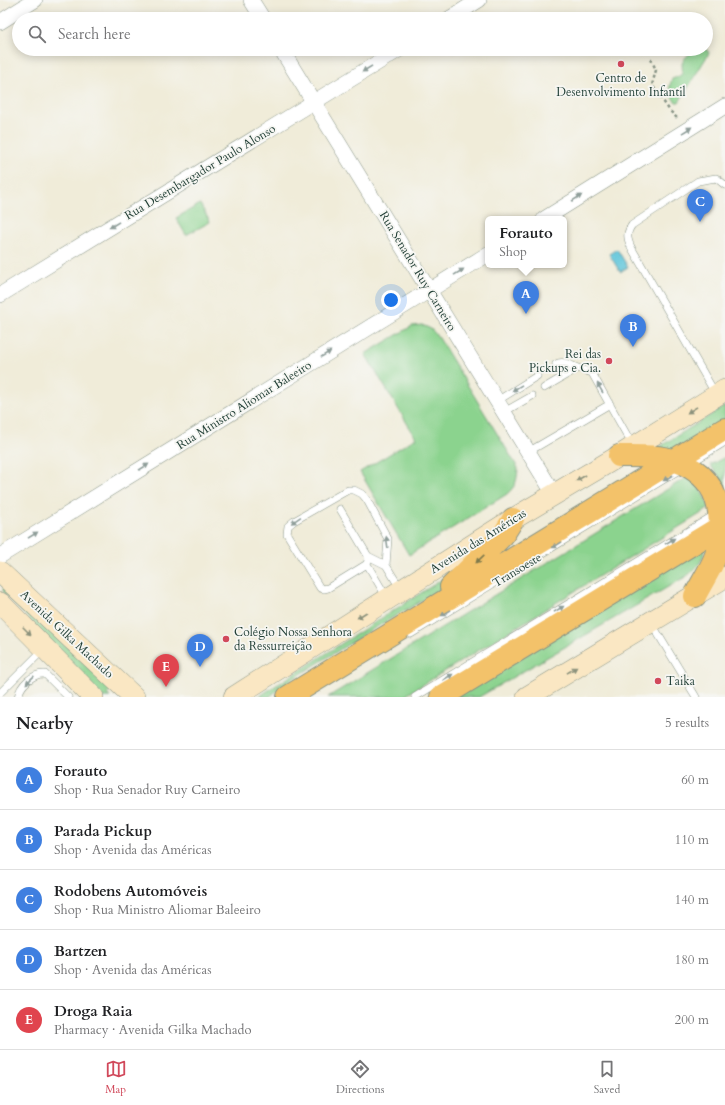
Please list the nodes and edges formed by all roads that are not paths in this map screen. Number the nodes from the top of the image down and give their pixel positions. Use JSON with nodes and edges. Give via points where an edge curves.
{"nodes":[{"id":1,"x":35,"y":0,"type":"edge"},
{"id":2,"x":251,"y":0,"type":"edge"},
{"id":3,"x":479,"y":0,"type":"edge"},
{"id":4,"x":16,"y":12,"type":"edge"},
{"id":5,"x":259,"y":12,"type":"edge"},
{"id":6,"x":460,"y":12,"type":"edge"},
{"id":7,"x":12,"y":14,"type":"edge"},
{"id":8,"x":0,"y":22,"type":"edge"},
{"id":9,"x":286,"y":56,"type":"edge"},
{"id":10,"x":389,"y":56,"type":"edge"},
{"id":11,"x":314,"y":102,"type":"junction"},
{"id":12,"x":725,"y":106,"type":"edge"},
{"id":13,"x":725,"y":185,"type":"edge"},
{"id":14,"x":549,"y":216,"type":"edge"},
{"id":15,"x":485,"y":256,"type":"edge"},
{"id":16,"x":429,"y":290,"type":"junction"},
{"id":17,"x":0,"y":295,"type":"edge"},
{"id":18,"x":556,"y":364,"type":"dead end"},
{"id":19,"x":578,"y":368,"type":"junction"},
{"id":20,"x":537,"y":376,"type":"dead end"},
{"id":21,"x":544,"y":388,"type":"dead end"},
{"id":22,"x":720,"y":393,"type":"edge"},
{"id":23,"x":532,"y":396,"type":"dead end"},
{"id":24,"x":610,"y":404,"type":"junction"},
{"id":25,"x":501,"y":407,"type":"junction"},
{"id":26,"x":725,"y":429,"type":"edge"},
{"id":27,"x":725,"y":442,"type":"edge"},
{"id":28,"x":626,"y":451,"type":"junction"},
{"id":29,"x":528,"y":452,"type":"junction"},
{"id":30,"x":681,"y":463,"type":"junction"},
{"id":31,"x":554,"y":494,"type":"junction"},
{"id":32,"x":340,"y":509,"type":"dead end"},
{"id":33,"x":723,"y":517,"type":"edge"},
{"id":34,"x":513,"y":519,"type":"junction"},
{"id":35,"x":0,"y":556,"type":"edge"},
{"id":36,"x":368,"y":556,"type":"junction"},
{"id":37,"x":367,"y":564,"type":"junction"},
{"id":38,"x":386,"y":565,"type":"junction"},
{"id":39,"x":0,"y":572,"type":"edge"},
{"id":40,"x":723,"y":584,"type":"edge"},
{"id":41,"x":394,"y":595,"type":"junction"},
{"id":42,"x":695,"y":596,"type":"junction"},
{"id":43,"x":0,"y":603,"type":"edge"},
{"id":44,"x":436,"y":607,"type":"junction"},
{"id":45,"x":651,"y":622,"type":"junction"},
{"id":46,"x":407,"y":637,"type":"dead end"},
{"id":47,"x":45,"y":648,"type":"junction"},
{"id":48,"x":0,"y":693,"type":"edge"},
{"id":49,"x":18,"y":697,"type":"edge"},
{"id":50,"x":68,"y":697,"type":"edge"},
{"id":51,"x":93,"y":697,"type":"edge"},
{"id":52,"x":134,"y":697,"type":"edge"},
{"id":53,"x":234,"y":697,"type":"edge"},
{"id":54,"x":288,"y":697,"type":"edge"},
{"id":55,"x":415,"y":697,"type":"edge"},
{"id":56,"x":440,"y":697,"type":"edge"},
{"id":57,"x":527,"y":697,"type":"edge"},
{"id":58,"x":696,"y":697,"type":"edge"}],
"edges":[{"from":1,"to":4,"type":"street"},
{"from":2,"to":5,"type":"street"},
{"from":3,"to":6,"type":"street"},
{"from":7,"to":8,"type":"street"},
{"from":9,"to":11,"type":"street","name":"Rua Senador Ruy Carneiro"},
{"from":10,"to":11,"type":"street","name":"Rua Desembargador Paulo Alonso","one_way":true},
{"from":11,"to":16,"type":"street","name":"Rua Senador Ruy Carneiro"},
{"from":11,"to":17,"type":"street","name":"Rua Desembargador Paulo Alonso","one_way":true},
{"from":14,"to":12,"type":"street","one_way":true},
{"from":13,"to":22,"type":"lane","via":[[716,178],[698,181],[632,225],[627,235],[631,247]]},
{"from":16,"to":15,"type":"street","name":"Rua Ministro Aliomar Baleeiro","one_way":true},
{"from":16,"to":25,"type":"street","name":"Rua Senador Ruy Carneiro"},
{"from":35,"to":16,"type":"street","name":"Rua Ministro Aliomar Baleeiro","one_way":true},
{"from":18,"to":19,"type":"lane","via":[[567,363]]},
{"from":19,"to":21,"type":"lane"},
{"from":24,"to":19,"type":"lane","one_way":true,"via":[[592,373]]},
{"from":20,"to":25,"type":"lane","one_way":true},
{"from":22,"to":28,"type":"main road","name":"Avenida das Américas","one_way":true},
{"from":23,"to":25,"type":"lane"},
{"from":24,"to":28,"type":"lane"},
{"from":24,"to":29,"type":"lane"},
{"from":25,"to":29,"type":"street","name":"Rua Senador Ruy Carneiro"},
{"from":26,"to":30,"type":"highway"},
{"from":27,"to":30,"type":"lane","name":"Transoeste"},
{"from":28,"to":30,"type":"highway"},
{"from":28,"to":31,"type":"main road","name":"Avenida das Américas","one_way":true},
{"from":29,"to":31,"type":"street","name":"Rua Senador Ruy Carneiro"},
{"from":30,"to":33,"type":"highway","via":[[696,470],[708,480],[715,490]]},
{"from":30,"to":44,"type":"highway"},
{"from":30,"to":46,"type":"lane","name":"Transoeste","one_way":true},
{"from":31,"to":34,"type":"main road","name":"Avenida das Américas"},
{"from":32,"to":36,"type":"lane"},
{"from":33,"to":42,"type":"highway","via":[[715,556]]},
{"from":55,"to":33,"type":"lane","one_way":true},
{"from":33,"to":56,"type":"highway"},
{"from":34,"to":41,"type":"main road","name":"Avenida das Américas"},
{"from":34,"to":44,"type":"highway","one_way":true,"via":[[504,535],[446,592]]},
{"from":36,"to":37,"type":"lane"},
{"from":36,"to":38,"type":"lane"},
{"from":38,"to":37,"type":"lane","one_way":true,"via":[[388,538],[367,500],[354,490],[344,492],[294,520],[288,526],[287,534],[320,588],[328,588]]},
{"from":37,"to":41,"type":"lane"},
{"from":38,"to":41,"type":"lane"},
{"from":39,"to":52,"type":"main road","name":"Avenida Gilka Machado"},
{"from":40,"to":42,"type":"main road"},
{"from":41,"to":53,"type":"main road","name":"Avenida das Américas","one_way":true},
{"from":42,"to":45,"type":"main road"},
{"from":43,"to":47,"type":"main road","name":"Avenida Gilka Machado","one_way":true},
{"from":44,"to":54,"type":"highway"},
{"from":57,"to":45,"type":"main road","one_way":true,"via":[[547,688]]},
{"from":45,"to":58,"type":"lane"},
{"from":47,"to":48,"type":"lane"},
{"from":47,"to":51,"type":"main road","name":"Avenida Gilka Machado"},
{"from":50,"to":49,"type":"lane","one_way":true,"via":[[45,674],[34,675],[19,690]]}]}
